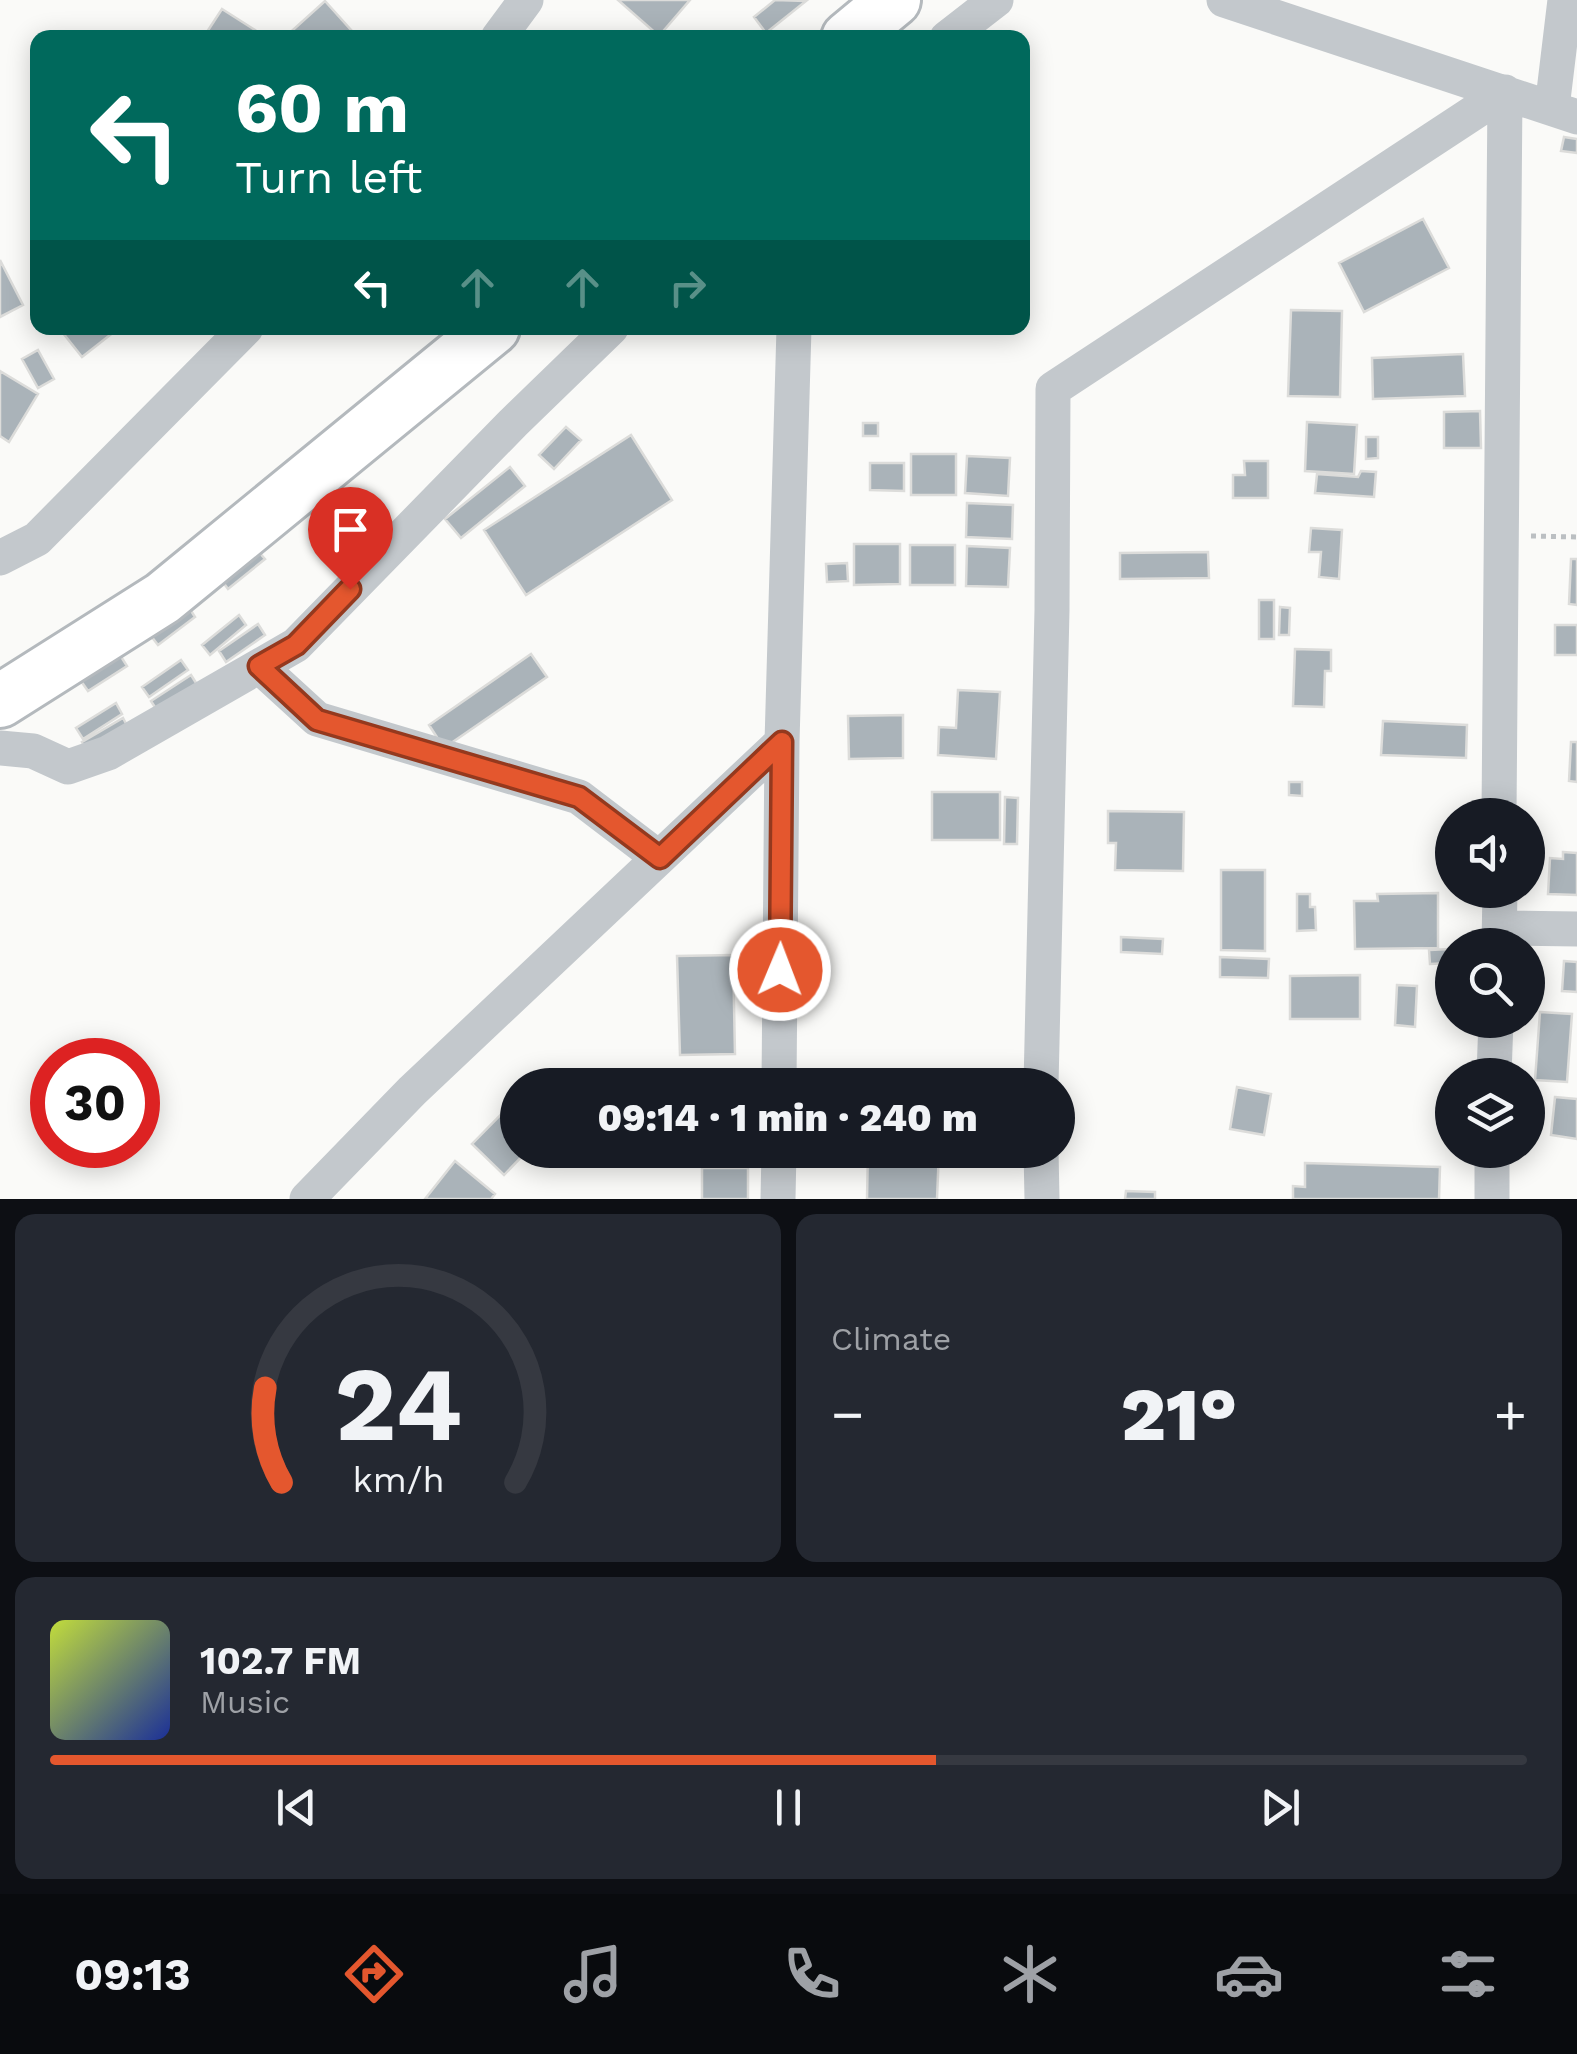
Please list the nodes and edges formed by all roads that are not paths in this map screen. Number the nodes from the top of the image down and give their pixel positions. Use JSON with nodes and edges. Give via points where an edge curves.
{"nodes":[{"id":1,"x":526,"y":0,"type":"edge"},
{"id":2,"x":894,"y":0,"type":"edge"},
{"id":3,"x":996,"y":0,"type":"edge"},
{"id":4,"x":1224,"y":0,"type":"edge"},
{"id":5,"x":1565,"y":0,"type":"edge"},
{"id":6,"x":504,"y":30,"type":"edge"},
{"id":7,"x":858,"y":30,"type":"edge"},
{"id":8,"x":957,"y":30,"type":"edge"},
{"id":9,"x":1505,"y":92,"type":"junction"},
{"id":10,"x":1564,"y":113,"type":"edge"},
{"id":11,"x":239,"y":335,"type":"edge"},
{"id":12,"x":485,"y":335,"type":"edge"},
{"id":13,"x":604,"y":335,"type":"edge"},
{"id":14,"x":794,"y":335,"type":"edge"},
{"id":15,"x":0,"y":558,"type":"edge"},
{"id":16,"x":259,"y":666,"type":"junction"},
{"id":17,"x":1,"y":738,"type":"edge"},
{"id":18,"x":782,"y":742,"type":"junction"},
{"id":19,"x":1499,"y":798,"type":"edge"},
{"id":20,"x":660,"y":858,"type":"junction"},
{"id":21,"x":1577,"y":929,"type":"edge"},
{"id":22,"x":1545,"y":932,"type":"edge"},
{"id":23,"x":779,"y":1068,"type":"edge"},
{"id":24,"x":1041,"y":1068,"type":"edge"},
{"id":25,"x":779,"y":1168,"type":"edge"},
{"id":26,"x":1042,"y":1168,"type":"edge"},
{"id":27,"x":1492,"y":1168,"type":"edge"},
{"id":28,"x":308,"y":1199,"type":"edge"},
{"id":29,"x":778,"y":1199,"type":"edge"},
{"id":30,"x":1042,"y":1199,"type":"edge"},
{"id":31,"x":1492,"y":1199,"type":"edge"}],
"edges":[{"from":1,"to":6,"type":"street"},
{"from":2,"to":7,"type":"highway"},
{"from":3,"to":8,"type":"street"},
{"from":4,"to":9,"type":"street"},
{"from":5,"to":10,"type":"street"},
{"from":9,"to":10,"type":"street"},
{"from":9,"to":19,"type":"street"},
{"from":9,"to":24,"type":"street","via":[[1053,389]]},
{"from":11,"to":15,"type":"street","via":[[38,539]]},
{"from":12,"to":17,"type":"highway"},
{"from":13,"to":16,"type":"street","via":[[296,645]]},
{"from":14,"to":18,"type":"street"},
{"from":16,"to":17,"type":"street","via":[[108,753],[68,768]]},
{"from":16,"to":20,"type":"street","via":[[317,720],[579,797]]},
{"from":18,"to":20,"type":"street"},
{"from":18,"to":23,"type":"street"},
{"from":20,"to":28,"type":"street"},
{"from":21,"to":22,"type":"street"},
{"from":25,"to":29,"type":"street"},
{"from":26,"to":30,"type":"street"},
{"from":27,"to":31,"type":"street"}]}
